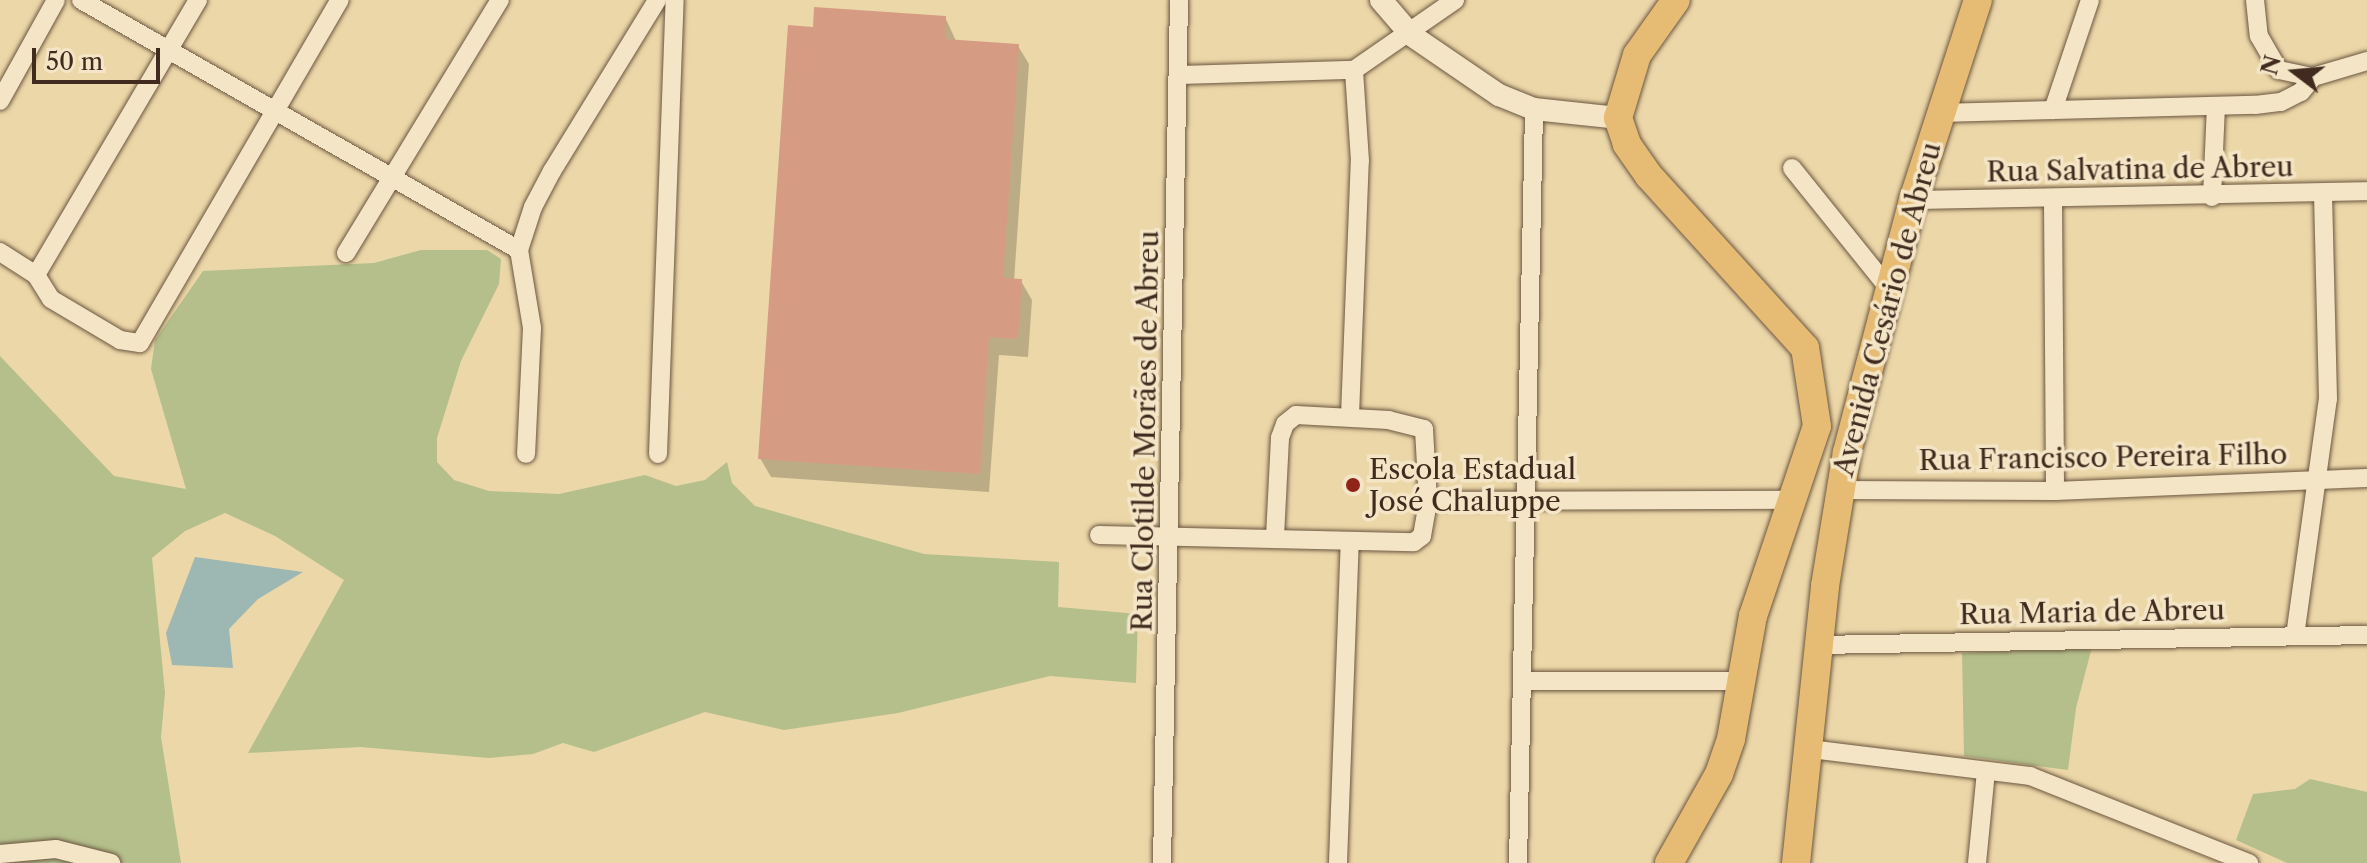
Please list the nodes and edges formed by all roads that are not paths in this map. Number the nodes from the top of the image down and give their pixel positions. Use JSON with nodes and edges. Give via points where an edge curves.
{"nodes":[{"id":1,"x":56,"y":0,"type":"edge"},
{"id":2,"x":81,"y":0,"type":"edge"},
{"id":3,"x":198,"y":0,"type":"edge"},
{"id":4,"x":340,"y":0,"type":"edge"},
{"id":5,"x":500,"y":0,"type":"edge"},
{"id":6,"x":657,"y":0,"type":"edge"},
{"id":7,"x":675,"y":0,"type":"edge"},
{"id":8,"x":1179,"y":0,"type":"edge"},
{"id":9,"x":1381,"y":0,"type":"edge"},
{"id":10,"x":1455,"y":0,"type":"edge"},
{"id":11,"x":1676,"y":0,"type":"edge"},
{"id":12,"x":1978,"y":0,"type":"edge"},
{"id":13,"x":2090,"y":0,"type":"edge"},
{"id":14,"x":2255,"y":0,"type":"edge"},
{"id":15,"x":1411,"y":35,"type":"junction"},
{"id":16,"x":169,"y":51,"type":"junction"},
{"id":17,"x":2367,"y":61,"type":"edge"},
{"id":18,"x":1354,"y":70,"type":"junction"},
{"id":19,"x":1181,"y":75,"type":"junction"},
{"id":20,"x":2313,"y":77,"type":"junction"},
{"id":21,"x":0,"y":101,"type":"edge"},
{"id":22,"x":2216,"y":107,"type":"junction"},
{"id":23,"x":1534,"y":109,"type":"junction"},
{"id":24,"x":2053,"y":110,"type":"junction"},
{"id":25,"x":276,"y":112,"type":"junction"},
{"id":26,"x":1939,"y":113,"type":"junction"},
{"id":27,"x":1618,"y":118,"type":"junction"},
{"id":28,"x":1792,"y":168,"type":"dead end"},
{"id":29,"x":391,"y":177,"type":"junction"},
{"id":30,"x":2367,"y":191,"type":"edge"},
{"id":31,"x":2323,"y":195,"type":"junction"},
{"id":32,"x":2212,"y":197,"type":"junction"},
{"id":33,"x":2053,"y":199,"type":"junction"},
{"id":34,"x":1913,"y":200,"type":"junction"},
{"id":35,"x":519,"y":250,"type":"junction"},
{"id":36,"x":0,"y":252,"type":"edge"},
{"id":37,"x":346,"y":253,"type":"dead end"},
{"id":38,"x":36,"y":275,"type":"junction"},
{"id":39,"x":1890,"y":290,"type":"junction"},
{"id":40,"x":1805,"y":348,"type":"junction"},
{"id":41,"x":1861,"y":388,"type":"junction"},
{"id":42,"x":1350,"y":416,"type":"junction"},
{"id":43,"x":526,"y":454,"type":"dead end"},
{"id":44,"x":658,"y":454,"type":"dead end"},
{"id":45,"x":2367,"y":478,"type":"edge"},
{"id":46,"x":2319,"y":480,"type":"junction"},
{"id":47,"x":1841,"y":490,"type":"junction"},
{"id":48,"x":2055,"y":491,"type":"junction"},
{"id":49,"x":1794,"y":500,"type":"junction"},
{"id":50,"x":1428,"y":501,"type":"junction"},
{"id":51,"x":1526,"y":502,"type":"junction"},
{"id":52,"x":1099,"y":535,"type":"dead end"},
{"id":53,"x":1171,"y":535,"type":"junction"},
{"id":54,"x":1275,"y":538,"type":"junction"},
{"id":55,"x":1350,"y":541,"type":"junction"},
{"id":56,"x":2367,"y":635,"type":"edge"},
{"id":57,"x":2295,"y":636,"type":"junction"},
{"id":58,"x":1818,"y":645,"type":"junction"},
{"id":59,"x":1522,"y":681,"type":"junction"},
{"id":60,"x":1741,"y":681,"type":"junction"},
{"id":61,"x":1810,"y":749,"type":"junction"},
{"id":62,"x":1986,"y":772,"type":"junction"},
{"id":63,"x":0,"y":854,"type":"edge"},
{"id":64,"x":111,"y":863,"type":"edge"},
{"id":65,"x":1162,"y":863,"type":"edge"},
{"id":66,"x":1338,"y":863,"type":"edge"},
{"id":67,"x":1518,"y":863,"type":"edge"},
{"id":68,"x":1669,"y":863,"type":"edge"},
{"id":69,"x":1796,"y":863,"type":"edge"},
{"id":70,"x":1977,"y":863,"type":"edge"},
{"id":71,"x":2249,"y":863,"type":"edge"}],
"edges":[{"from":1,"to":21,"type":"street"},
{"from":2,"to":16,"type":"street"},
{"from":3,"to":16,"type":"street"},
{"from":4,"to":25,"type":"street"},
{"from":5,"to":29,"type":"street"},
{"from":6,"to":35,"type":"street","via":[[552,171]]},
{"from":7,"to":44,"type":"street"},
{"from":8,"to":19,"type":"street","name":"Rua Clotilde Morães de Abreu"},
{"from":9,"to":15,"type":"street"},
{"from":10,"to":15,"type":"street"},
{"from":11,"to":27,"type":"main road","via":[[1637,55]]},
{"from":12,"to":26,"type":"main road","name":"Avenida Cesário de Abreu"},
{"from":13,"to":24,"type":"street"},
{"from":14,"to":20,"type":"street","via":[[2259,36],[2274,64],[2293,75]]},
{"from":15,"to":18,"type":"street"},
{"from":15,"to":23,"type":"street","via":[[1458,71]]},
{"from":16,"to":25,"type":"street"},
{"from":16,"to":38,"type":"street"},
{"from":17,"to":20,"type":"street"},
{"from":18,"to":19,"type":"street"},
{"from":18,"to":42,"type":"street","via":[[1360,161]]},
{"from":19,"to":53,"type":"street","name":"Rua Clotilde Morães de Abreu"},
{"from":20,"to":22,"type":"street","via":[[2301,92],[2281,102]]},
{"from":22,"to":24,"type":"street"},
{"from":22,"to":32,"type":"street"},
{"from":23,"to":27,"type":"street"},
{"from":23,"to":51,"type":"street"},
{"from":24,"to":26,"type":"street"},
{"from":25,"to":29,"type":"street"},
{"from":25,"to":38,"type":"street","via":[[140,343],[120,340],[51,299]]},
{"from":26,"to":34,"type":"main road","name":"Avenida Cesário de Abreu"},
{"from":27,"to":40,"type":"main road","via":[[1627,144],[1649,176]]},
{"from":28,"to":39,"type":"street"},
{"from":29,"to":35,"type":"street"},
{"from":29,"to":37,"type":"street"},
{"from":30,"to":31,"type":"street","name":"Rua Salvatina de Abreu"},
{"from":31,"to":32,"type":"street","name":"Rua Salvatina de Abreu"},
{"from":31,"to":46,"type":"street","via":[[2329,365]]},
{"from":32,"to":33,"type":"street","name":"Rua Salvatina de Abreu"},
{"from":33,"to":34,"type":"street","name":"Rua Salvatina de Abreu"},
{"from":33,"to":48,"type":"street"},
{"from":34,"to":39,"type":"main road","name":"Avenida Cesário de Abreu"},
{"from":35,"to":43,"type":"street","via":[[532,328]]},
{"from":36,"to":38,"type":"street"},
{"from":39,"to":41,"type":"main road","name":"Avenida Cesário de Abreu"},
{"from":40,"to":41,"type":"main road","via":[[1833,388],[1848,394]]},
{"from":40,"to":49,"type":"main road","via":[[1817,426]]},
{"from":41,"to":47,"type":"main road","name":"Avenida Cesário de Abreu"},
{"from":42,"to":50,"type":"street","via":[[1424,429]]},
{"from":42,"to":54,"type":"street","via":[[1296,415],[1285,424],[1277,464]]},
{"from":45,"to":46,"type":"street","name":"Rua Francisco Pereira Filho"},
{"from":46,"to":48,"type":"street","name":"Rua Francisco Pereira Filho"},
{"from":46,"to":57,"type":"street","via":[[2299,583]]},
{"from":47,"to":48,"type":"street","name":"Rua Francisco Pereira Filho"},
{"from":47,"to":58,"type":"main road","name":"Avenida Cesário de Abreu"},
{"from":49,"to":51,"type":"street"},
{"from":49,"to":60,"type":"main road","via":[[1764,576]]},
{"from":50,"to":51,"type":"street"},
{"from":50,"to":55,"type":"street","via":[[1422,536],[1414,542]]},
{"from":51,"to":59,"type":"street"},
{"from":52,"to":53,"type":"street"},
{"from":53,"to":54,"type":"street"},
{"from":53,"to":65,"type":"street","name":"Rua Clotilde Morães de Abreu"},
{"from":54,"to":55,"type":"street"},
{"from":55,"to":66,"type":"street"},
{"from":56,"to":57,"type":"street","name":"Rua Maria de Abreu"},
{"from":57,"to":58,"type":"street","name":"Rua Maria de Abreu"},
{"from":58,"to":61,"type":"main road","name":"Avenida Cesário de Abreu"},
{"from":59,"to":60,"type":"street"},
{"from":59,"to":67,"type":"street"},
{"from":60,"to":68,"type":"main road","via":[[1719,774]]},
{"from":61,"to":62,"type":"street"},
{"from":61,"to":69,"type":"main road","name":"Avenida Cesário de Abreu"},
{"from":62,"to":70,"type":"street"},
{"from":62,"to":71,"type":"street","via":[[2057,784]]},
{"from":63,"to":64,"type":"street","via":[[56,849]]}]}
